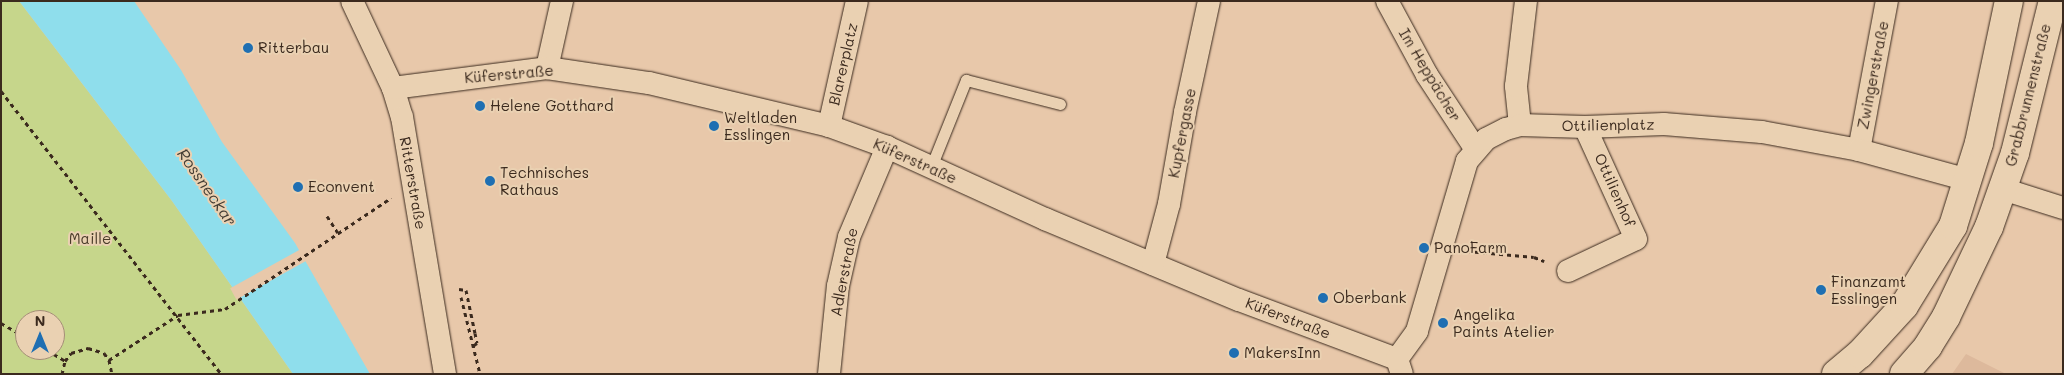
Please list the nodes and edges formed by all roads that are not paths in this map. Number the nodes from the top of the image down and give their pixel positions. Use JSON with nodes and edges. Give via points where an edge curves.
{"nodes":[{"id":1,"x":352,"y":1,"type":"edge"},
{"id":2,"x":562,"y":1,"type":"edge"},
{"id":3,"x":857,"y":1,"type":"edge"},
{"id":4,"x":1209,"y":1,"type":"edge"},
{"id":5,"x":1526,"y":1,"type":"edge"},
{"id":6,"x":1887,"y":1,"type":"edge"},
{"id":7,"x":2009,"y":1,"type":"edge"},
{"id":8,"x":2053,"y":1,"type":"edge"},
{"id":9,"x":1382,"y":3,"type":"edge"},
{"id":10,"x":547,"y":68,"type":"junction"},
{"id":11,"x":393,"y":88,"type":"junction"},
{"id":12,"x":1060,"y":104,"type":"dead end"},
{"id":13,"x":1520,"y":125,"type":"junction"},
{"id":14,"x":829,"y":126,"type":"junction"},
{"id":15,"x":1585,"y":127,"type":"junction"},
{"id":16,"x":887,"y":147,"type":"junction"},
{"id":17,"x":1475,"y":148,"type":"junction"},
{"id":18,"x":1859,"y":150,"type":"junction"},
{"id":19,"x":931,"y":167,"type":"junction"},
{"id":20,"x":1968,"y":180,"type":"junction"},
{"id":21,"x":2003,"y":189,"type":"junction"},
{"id":22,"x":2063,"y":208,"type":"edge"},
{"id":23,"x":1153,"y":264,"type":"junction"},
{"id":24,"x":1568,"y":271,"type":"road end"},
{"id":25,"x":1399,"y":366,"type":"edge"},
{"id":26,"x":1839,"y":373,"type":"edge"},
{"id":27,"x":445,"y":374,"type":"edge"},
{"id":28,"x":829,"y":374,"type":"edge"},
{"id":29,"x":1904,"y":374,"type":"edge"}],
"edges":[{"from":1,"to":11,"type":"street","name":"Ritterstraße"},
{"from":2,"to":10,"type":"street"},
{"from":3,"to":14,"type":"street","name":"Blarerplatz"},
{"from":4,"to":23,"type":"street","name":"Kupfergasse","via":[[1169,204]]},
{"from":5,"to":13,"type":"street","via":[[1516,86]]},
{"from":6,"to":18,"type":"street","name":"Zwingerstraße"},
{"from":7,"to":20,"type":"main road"},
{"from":8,"to":21,"type":"main road","name":"Grabbrunnenstraße"},
{"from":9,"to":17,"type":"street","name":"Im Heppächer"},
{"from":10,"to":11,"type":"street","name":"Küferstraße"},
{"from":10,"to":14,"type":"street","name":"Küferstraße","via":[[649,82]]},
{"from":11,"to":27,"type":"street","name":"Ritterstraße","via":[[402,117]]},
{"from":12,"to":19,"type":"lane","via":[[966,80]]},
{"from":13,"to":15,"type":"street","name":"Ottilienplatz"},
{"from":13,"to":17,"type":"street","name":"Ottilienplatz","via":[[1506,129]]},
{"from":14,"to":16,"type":"street","name":"Küferstraße"},
{"from":15,"to":18,"type":"street","name":"Ottilienplatz","via":[[1664,124],[1726,128]]},
{"from":15,"to":24,"type":"street","name":"Ottilienhof","via":[[1636,239]]},
{"from":16,"to":19,"type":"street","name":"Küferstraße"},
{"from":16,"to":28,"type":"street","name":"Adlerstraße","via":[[849,237],[838,286]]},
{"from":17,"to":25,"type":"street","via":[[1467,161],[1417,331]]},
{"from":18,"to":20,"type":"street","name":"Ottilienplatz"},
{"from":19,"to":23,"type":"street","name":"Küferstraße"},
{"from":20,"to":26,"type":"main road","via":[[1953,226],[1923,279],[1880,334]]},
{"from":21,"to":22,"type":"street"},
{"from":21,"to":29,"type":"main road","name":"Grabbrunnenstraße","via":[[1963,286],[1928,346]]},
{"from":23,"to":25,"type":"street","name":"Küferstraße"}]}
